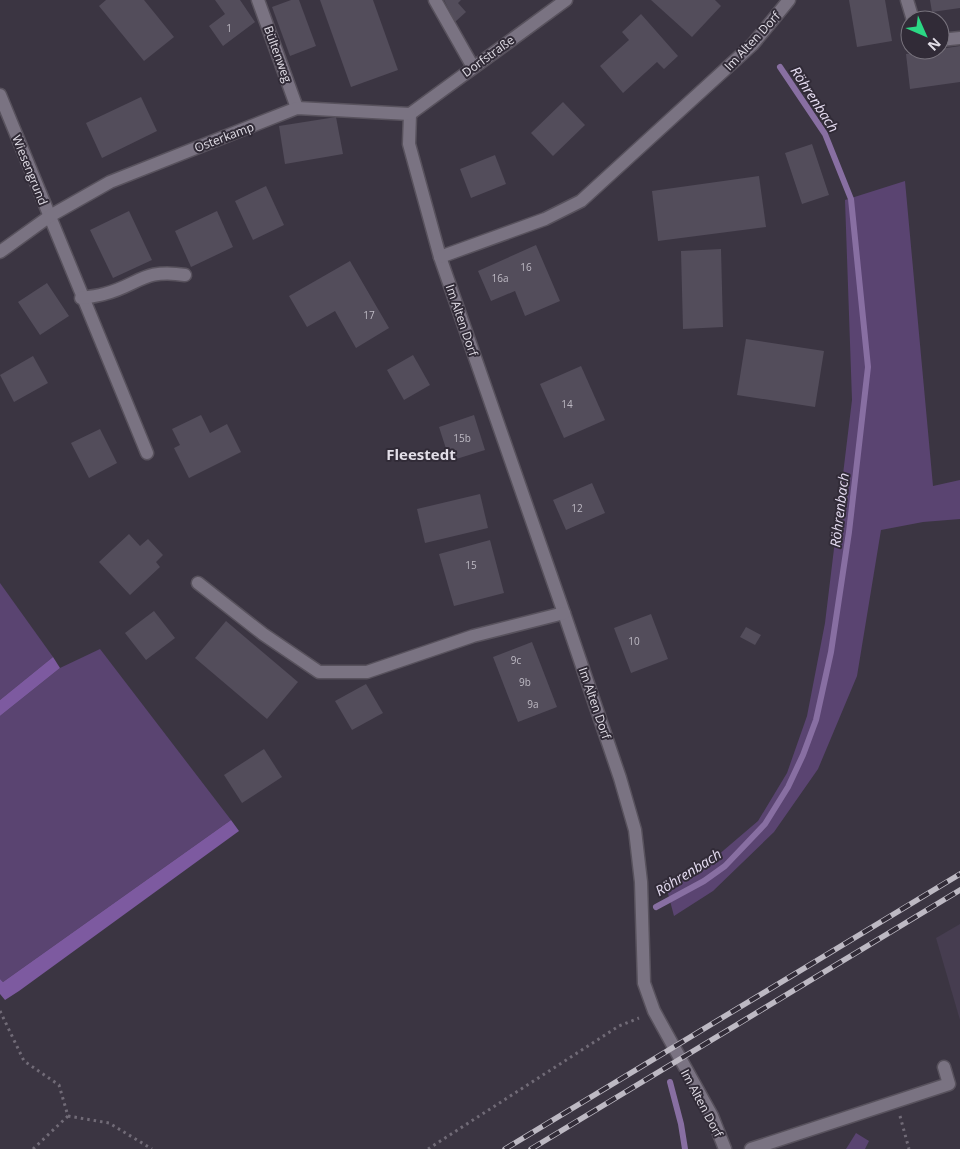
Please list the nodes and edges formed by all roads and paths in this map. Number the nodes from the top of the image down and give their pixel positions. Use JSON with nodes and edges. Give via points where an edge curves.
{"nodes":[{"id":1,"x":258,"y":0,"type":"edge"},
{"id":2,"x":435,"y":0,"type":"edge"},
{"id":3,"x":566,"y":0,"type":"edge"},
{"id":4,"x":789,"y":0,"type":"edge"},
{"id":5,"x":473,"y":67,"type":"junction"},
{"id":6,"x":0,"y":95,"type":"edge"},
{"id":7,"x":297,"y":108,"type":"junction"},
{"id":8,"x":410,"y":114,"type":"junction"},
{"id":9,"x":50,"y":216,"type":"junction"},
{"id":10,"x":0,"y":252,"type":"edge"},
{"id":11,"x":440,"y":257,"type":"junction"},
{"id":12,"x":185,"y":274,"type":"dead end"},
{"id":13,"x":82,"y":298,"type":"junction"},
{"id":14,"x":147,"y":453,"type":"dead end"},
{"id":15,"x":198,"y":583,"type":"dead end"},
{"id":16,"x":564,"y":613,"type":"junction"},
{"id":17,"x":0,"y":1011,"type":"edge"},
{"id":18,"x":654,"y":1011,"type":"junction"},
{"id":19,"x":944,"y":1067,"type":"dead end"},
{"id":20,"x":896,"y":1102,"type":"junction"},
{"id":21,"x":68,"y":1116,"type":"junction"},
{"id":22,"x":33,"y":1149,"type":"edge"},
{"id":23,"x":152,"y":1149,"type":"edge"},
{"id":24,"x":428,"y":1149,"type":"edge"},
{"id":25,"x":725,"y":1149,"type":"edge"},
{"id":26,"x":751,"y":1149,"type":"edge"},
{"id":27,"x":910,"y":1149,"type":"edge"}],
"edges":[{"from":1,"to":7,"type":"street","name":"Bültenweg"},
{"from":2,"to":5,"type":"street"},
{"from":3,"to":5,"type":"street","name":"Dorfstraße"},
{"from":4,"to":11,"type":"street","name":"Im Alten Dorf","via":[[753,44],[582,201],[545,219]]},
{"from":5,"to":8,"type":"street","name":"Dorfstraße"},
{"from":6,"to":9,"type":"street","name":"Wiesengrund"},
{"from":7,"to":8,"type":"street","name":"Osterkamp"},
{"from":7,"to":9,"type":"street","name":"Osterkamp","via":[[110,182]]},
{"from":8,"to":11,"type":"street","name":"Im Alten Dorf","via":[[409,144]]},
{"from":9,"to":10,"type":"street","name":"Osterkamp"},
{"from":9,"to":13,"type":"street"},
{"from":11,"to":16,"type":"street","name":"Im Alten Dorf"},
{"from":12,"to":13,"type":"street","via":[[145,275],[105,294]]},
{"from":13,"to":14,"type":"street"},
{"from":15,"to":16,"type":"street","via":[[262,634],[319,672],[366,672],[473,636]]},
{"from":16,"to":18,"type":"street","name":"Im Alten Dorf","via":[[635,830],[641,882],[644,983]]},
{"from":17,"to":21,"type":"path","via":[[24,1061],[59,1085]]},
{"from":18,"to":24,"type":"path","via":[[619,1026]]},
{"from":18,"to":25,"type":"street","name":"Im Alten Dorf","via":[[712,1116]]},
{"from":19,"to":20,"type":"street","via":[[949,1084]]},
{"from":20,"to":26,"type":"street"},
{"from":20,"to":27,"type":"path"},
{"from":21,"to":22,"type":"path"},
{"from":21,"to":23,"type":"path","via":[[109,1123]]}]}
